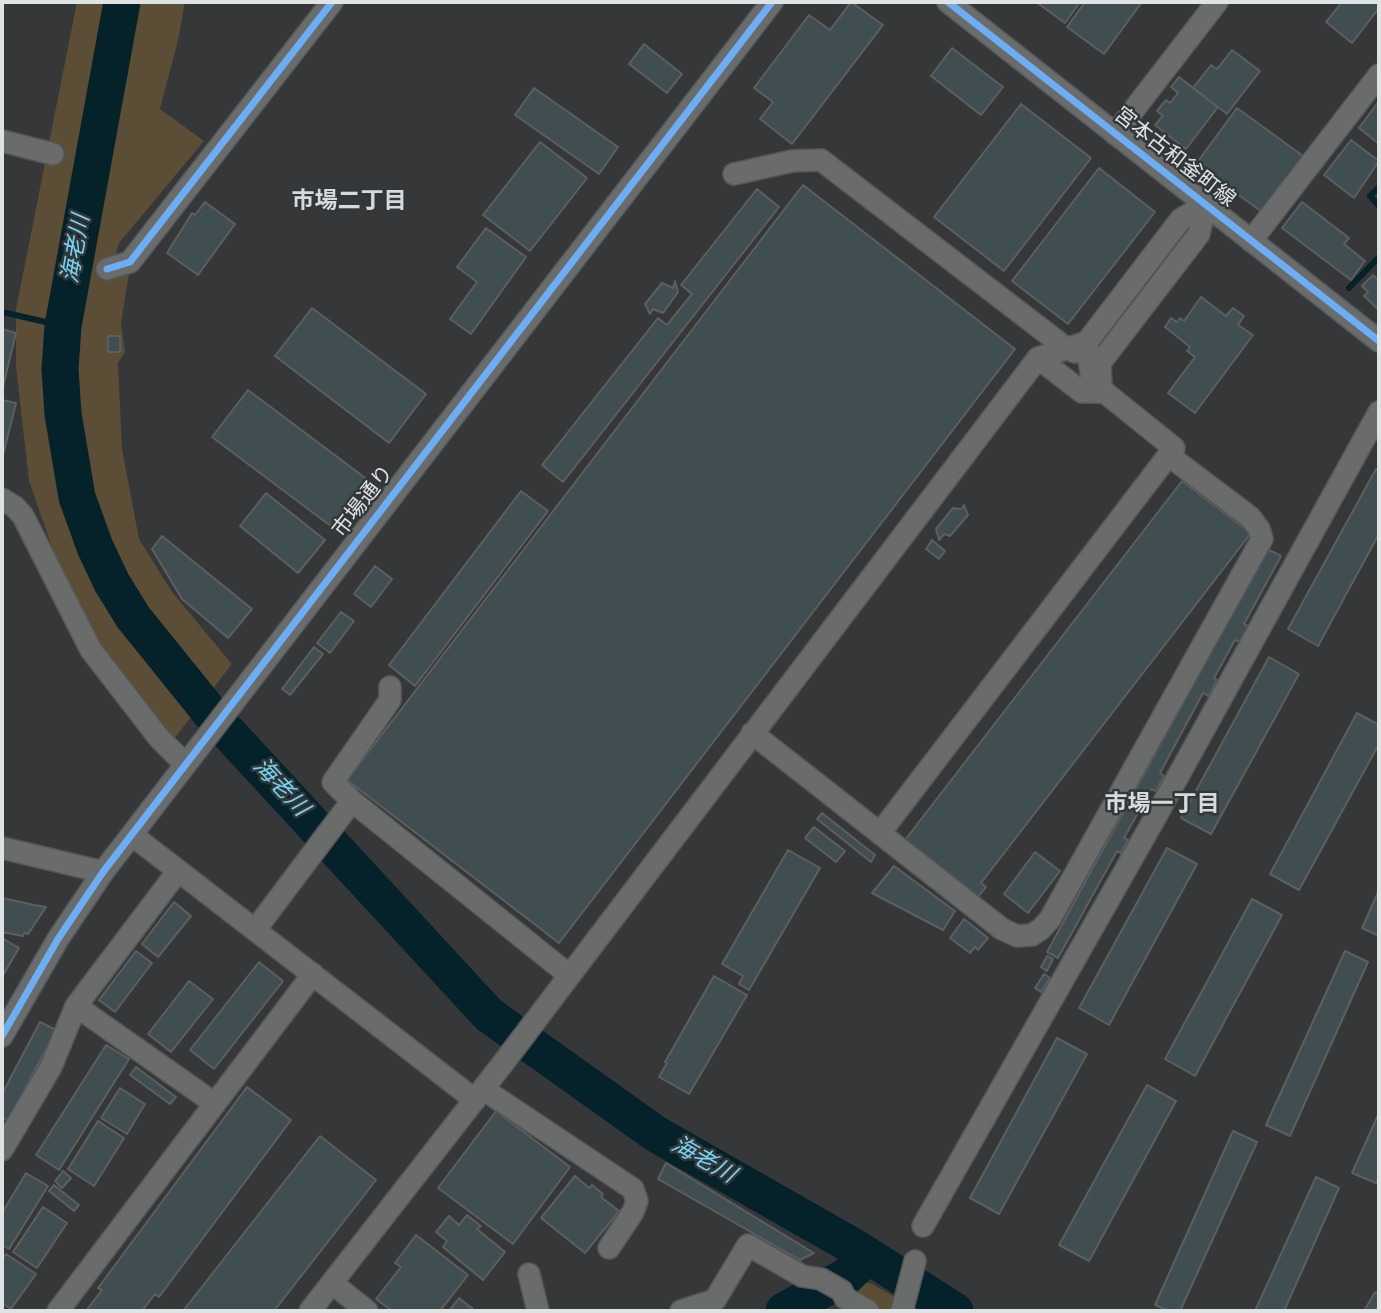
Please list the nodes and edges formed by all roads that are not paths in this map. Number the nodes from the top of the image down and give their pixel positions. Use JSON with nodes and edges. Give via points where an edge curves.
{"nodes":[{"id":1,"x":332,"y":2,"type":"edge"},
{"id":2,"x":772,"y":2,"type":"edge"},
{"id":3,"x":948,"y":2,"type":"edge"},
{"id":4,"x":1217,"y":2,"type":"edge"},
{"id":5,"x":1379,"y":75,"type":"edge"},
{"id":6,"x":1115,"y":134,"type":"junction"},
{"id":7,"x":2,"y":141,"type":"edge"},
{"id":8,"x":53,"y":154,"type":"dead end"},
{"id":9,"x":734,"y":174,"type":"dead end"},
{"id":10,"x":1205,"y":205,"type":"junction"},
{"id":11,"x":1251,"y":241,"type":"junction"},
{"id":12,"x":107,"y":269,"type":"dead end"},
{"id":13,"x":1379,"y":341,"type":"edge"},
{"id":14,"x":1066,"y":348,"type":"junction"},
{"id":15,"x":1096,"y":353,"type":"junction"},
{"id":16,"x":1045,"y":363,"type":"junction"},
{"id":17,"x":1102,"y":392,"type":"junction"},
{"id":18,"x":1379,"y":412,"type":"edge"},
{"id":19,"x":1168,"y":455,"type":"junction"},
{"id":20,"x":2,"y":499,"type":"edge"},
{"id":21,"x":390,"y":687,"type":"dead end"},
{"id":22,"x":752,"y":733,"type":"junction"},
{"id":23,"x":185,"y":764,"type":"junction"},
{"id":24,"x":352,"y":802,"type":"junction"},
{"id":25,"x":880,"y":833,"type":"junction"},
{"id":26,"x":132,"y":835,"type":"junction"},
{"id":27,"x":2,"y":848,"type":"edge"},
{"id":28,"x":178,"y":871,"type":"junction"},
{"id":29,"x":103,"y":872,"type":"junction"},
{"id":30,"x":255,"y":930,"type":"junction"},
{"id":31,"x":313,"y":974,"type":"junction"},
{"id":32,"x":569,"y":975,"type":"junction"},
{"id":33,"x":76,"y":1006,"type":"junction"},
{"id":34,"x":2,"y":1036,"type":"edge"},
{"id":35,"x":479,"y":1095,"type":"junction"},
{"id":36,"x":214,"y":1103,"type":"junction"},
{"id":37,"x":2,"y":1150,"type":"edge"},
{"id":38,"x":923,"y":1226,"type":"dead end"},
{"id":39,"x":609,"y":1248,"type":"dead end"},
{"id":40,"x":915,"y":1261,"type":"dead end"},
{"id":41,"x":529,"y":1274,"type":"dead end"},
{"id":42,"x":332,"y":1283,"type":"junction"},
{"id":43,"x":58,"y":1311,"type":"edge"},
{"id":44,"x":310,"y":1311,"type":"edge"},
{"id":45,"x":367,"y":1311,"type":"edge"},
{"id":46,"x":538,"y":1311,"type":"edge"},
{"id":47,"x":681,"y":1311,"type":"edge"},
{"id":48,"x":868,"y":1311,"type":"edge"},
{"id":49,"x":902,"y":1311,"type":"edge"}],
"edges":[{"from":1,"to":12,"type":"street","via":[[130,262]]},
{"from":2,"to":23,"type":"street","name":"市場通り"},
{"from":3,"to":6,"type":"street","name":"宮本古和釜町線"},
{"from":4,"to":6,"type":"street"},
{"from":5,"to":11,"type":"street"},
{"from":6,"to":10,"type":"street","name":"宮本古和釜町線"},
{"from":7,"to":8,"type":"street"},
{"from":9,"to":14,"type":"street","via":[[792,161],[821,160]]},
{"from":10,"to":11,"type":"street","name":"宮本古和釜町線"},
{"from":10,"to":15,"type":"street","via":[[1199,234]]},
{"from":11,"to":13,"type":"street","name":"宮本古和釜町線"},
{"from":14,"to":15,"type":"street"},
{"from":14,"to":16,"type":"street"},
{"from":15,"to":16,"type":"street"},
{"from":15,"to":17,"type":"street","via":[[1092,382]]},
{"from":16,"to":17,"type":"street","via":[[1082,392]]},
{"from":16,"to":22,"type":"street"},
{"from":17,"to":19,"type":"street","via":[[1174,448]]},
{"from":18,"to":38,"type":"street"},
{"from":19,"to":25,"type":"street"},
{"from":19,"to":25,"type":"street","via":[[1250,517],[1262,539],[1050,919],[1032,935],[1017,936],[1002,929]]},
{"from":20,"to":23,"type":"street","via":[[23,516],[91,650],[159,738]]},
{"from":21,"to":24,"type":"street","via":[[390,701],[333,782]]},
{"from":22,"to":25,"type":"street"},
{"from":22,"to":32,"type":"street"},
{"from":23,"to":26,"type":"street","name":"市場通り"},
{"from":24,"to":30,"type":"street"},
{"from":24,"to":32,"type":"street"},
{"from":26,"to":28,"type":"street"},
{"from":26,"to":29,"type":"street","name":"市場通り"},
{"from":27,"to":29,"type":"street"},
{"from":28,"to":30,"type":"street"},
{"from":28,"to":33,"type":"street"},
{"from":29,"to":34,"type":"street","name":"市場通り"},
{"from":30,"to":31,"type":"street"},
{"from":31,"to":35,"type":"street"},
{"from":31,"to":36,"type":"street"},
{"from":32,"to":35,"type":"street"},
{"from":33,"to":36,"type":"street"},
{"from":33,"to":37,"type":"street","via":[[51,1067]]},
{"from":35,"to":39,"type":"street","via":[[633,1189],[633,1212]]},
{"from":35,"to":42,"type":"street"},
{"from":36,"to":43,"type":"street"},
{"from":40,"to":49,"type":"street"},
{"from":41,"to":46,"type":"street"},
{"from":42,"to":44,"type":"street"},
{"from":42,"to":45,"type":"street"},
{"from":47,"to":48,"type":"street","via":[[715,1300],[748,1245],[802,1276],[842,1291],[845,1298]]}]}
